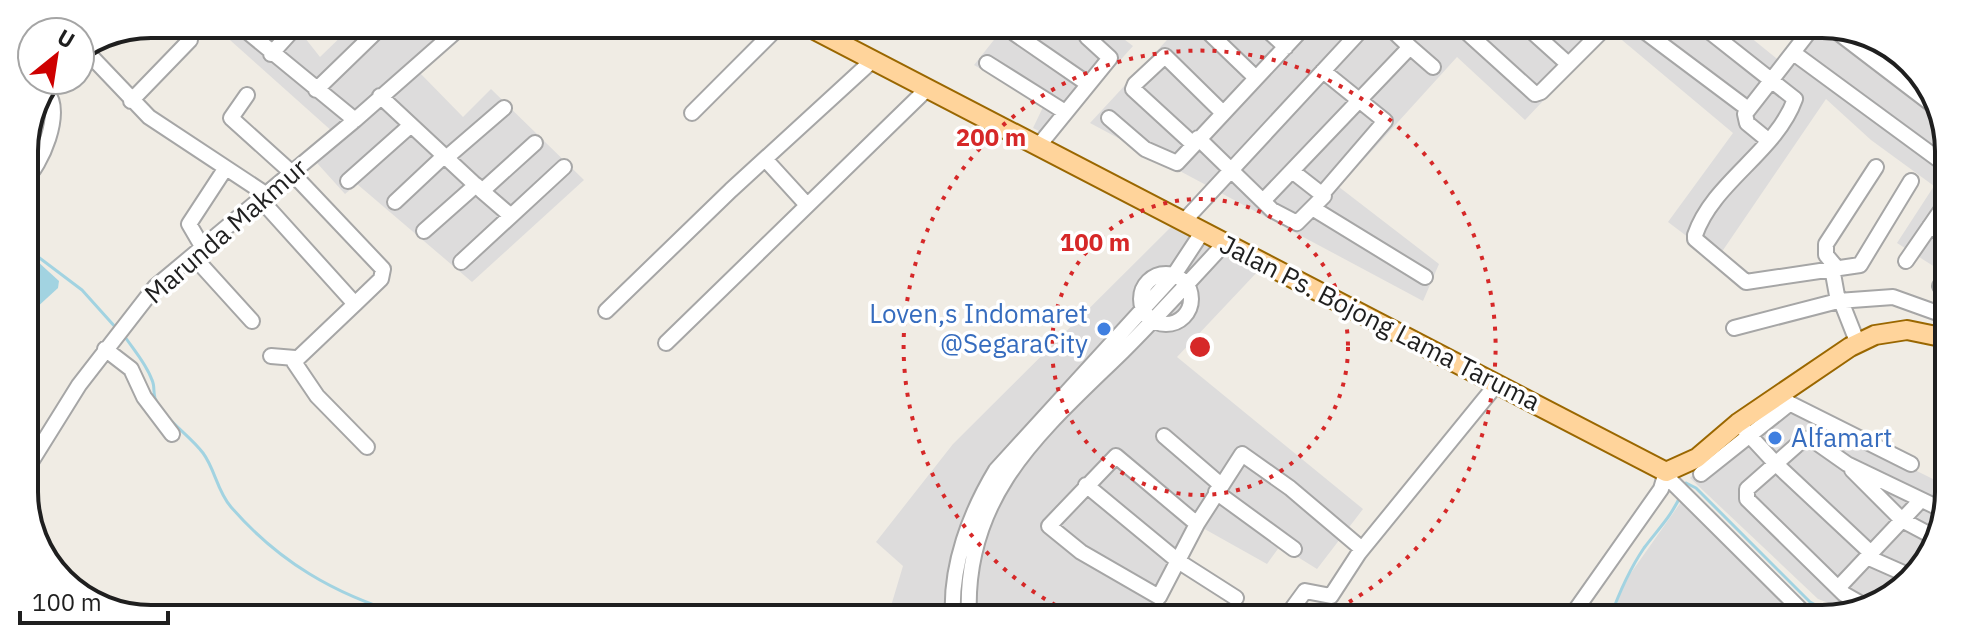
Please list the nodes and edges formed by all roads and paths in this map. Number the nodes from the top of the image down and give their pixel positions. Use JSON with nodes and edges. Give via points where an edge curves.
{"nodes":[{"id":1,"x":255,"y":38,"type":"edge"},
{"id":2,"x":286,"y":38,"type":"edge"},
{"id":3,"x":370,"y":38,"type":"edge"},
{"id":4,"x":448,"y":38,"type":"edge"},
{"id":5,"x":767,"y":38,"type":"edge"},
{"id":6,"x":830,"y":38,"type":"edge"},
{"id":7,"x":1021,"y":38,"type":"edge"},
{"id":8,"x":1088,"y":38,"type":"edge"},
{"id":9,"x":1214,"y":38,"type":"edge"},
{"id":10,"x":1276,"y":38,"type":"edge"},
{"id":11,"x":1294,"y":38,"type":"edge"},
{"id":12,"x":1354,"y":38,"type":"edge"},
{"id":13,"x":1401,"y":38,"type":"edge"},
{"id":14,"x":1473,"y":38,"type":"edge"},
{"id":15,"x":1539,"y":38,"type":"edge"},
{"id":16,"x":1590,"y":38,"type":"edge"},
{"id":17,"x":1653,"y":38,"type":"edge"},
{"id":18,"x":1718,"y":38,"type":"edge"},
{"id":19,"x":1805,"y":38,"type":"edge"},
{"id":20,"x":190,"y":40,"type":"dead end"},
{"id":21,"x":1850,"y":42,"type":"edge"},
{"id":22,"x":1286,"y":47,"type":"junction"},
{"id":23,"x":1410,"y":47,"type":"junction"},
{"id":24,"x":271,"y":54,"type":"junction"},
{"id":25,"x":1795,"y":54,"type":"junction"},
{"id":26,"x":873,"y":60,"type":"junction"},
{"id":27,"x":96,"y":62,"type":"edge"},
{"id":28,"x":987,"y":63,"type":"dead end"},
{"id":29,"x":1567,"y":63,"type":"junction"},
{"id":30,"x":1433,"y":67,"type":"dead end"},
{"id":31,"x":1323,"y":71,"type":"junction"},
{"id":32,"x":1256,"y":78,"type":"junction"},
{"id":33,"x":1773,"y":81,"type":"junction"},
{"id":34,"x":1088,"y":84,"type":"junction"},
{"id":35,"x":927,"y":89,"type":"junction"},
{"id":36,"x":316,"y":90,"type":"junction"},
{"id":37,"x":247,"y":95,"type":"dead end"},
{"id":38,"x":1920,"y":95,"type":"edge"},
{"id":39,"x":380,"y":96,"type":"junction"},
{"id":40,"x":52,"y":98,"type":"edge"},
{"id":41,"x":1358,"y":100,"type":"junction"},
{"id":42,"x":131,"y":101,"type":"junction"},
{"id":43,"x":504,"y":108,"type":"dead end"},
{"id":44,"x":1748,"y":109,"type":"junction"},
{"id":45,"x":1065,"y":112,"type":"junction"},
{"id":46,"x":692,"y":113,"type":"dead end"},
{"id":47,"x":1223,"y":113,"type":"junction"},
{"id":48,"x":1109,"y":118,"type":"dead end"},
{"id":49,"x":355,"y":120,"type":"junction"},
{"id":50,"x":411,"y":125,"type":"junction"},
{"id":51,"x":1196,"y":141,"type":"junction"},
{"id":52,"x":1769,"y":141,"type":"junction"},
{"id":53,"x":535,"y":143,"type":"dead end"},
{"id":54,"x":1040,"y":144,"type":"junction"},
{"id":55,"x":445,"y":157,"type":"junction"},
{"id":56,"x":1935,"y":157,"type":"edge"},
{"id":57,"x":38,"y":158,"type":"edge"},
{"id":58,"x":765,"y":159,"type":"junction"},
{"id":59,"x":564,"y":167,"type":"dead end"},
{"id":60,"x":1876,"y":167,"type":"dead end"},
{"id":61,"x":225,"y":169,"type":"junction"},
{"id":62,"x":1232,"y":169,"type":"junction"},
{"id":63,"x":1292,"y":171,"type":"junction"},
{"id":64,"x":292,"y":173,"type":"junction"},
{"id":65,"x":348,"y":181,"type":"dead end"},
{"id":66,"x":1911,"y":181,"type":"dead end"},
{"id":67,"x":479,"y":188,"type":"junction"},
{"id":68,"x":1323,"y":193,"type":"junction"},
{"id":69,"x":264,"y":197,"type":"junction"},
{"id":70,"x":1263,"y":201,"type":"junction"},
{"id":71,"x":395,"y":202,"type":"dead end"},
{"id":72,"x":807,"y":205,"type":"junction"},
{"id":73,"x":1314,"y":209,"type":"junction"},
{"id":74,"x":511,"y":216,"type":"junction"},
{"id":75,"x":1935,"y":219,"type":"edge"},
{"id":76,"x":1184,"y":221,"type":"junction"},
{"id":77,"x":1930,"y":226,"type":"junction"},
{"id":78,"x":1935,"y":229,"type":"edge"},
{"id":79,"x":424,"y":231,"type":"dead end"},
{"id":80,"x":1203,"y":231,"type":"junction"},
{"id":81,"x":1224,"y":244,"type":"junction"},
{"id":82,"x":198,"y":252,"type":"junction"},
{"id":83,"x":1906,"y":261,"type":"dead end"},
{"id":84,"x":461,"y":262,"type":"dead end"},
{"id":85,"x":1834,"y":268,"type":"junction"},
{"id":86,"x":1174,"y":275,"type":"junction"},
{"id":87,"x":1425,"y":277,"type":"dead end"},
{"id":88,"x":1187,"y":285,"type":"junction"},
{"id":89,"x":1840,"y":301,"type":"junction"},
{"id":90,"x":355,"y":304,"type":"junction"},
{"id":91,"x":606,"y":311,"type":"dead end"},
{"id":92,"x":1935,"y":312,"type":"edge"},
{"id":93,"x":1148,"y":315,"type":"junction"},
{"id":94,"x":252,"y":321,"type":"dead end"},
{"id":95,"x":1734,"y":328,"type":"dead end"},
{"id":96,"x":1935,"y":337,"type":"edge"},
{"id":97,"x":666,"y":343,"type":"dead end"},
{"id":98,"x":1858,"y":344,"type":"junction"},
{"id":99,"x":106,"y":348,"type":"junction"},
{"id":100,"x":271,"y":356,"type":"dead end"},
{"id":101,"x":295,"y":358,"type":"junction"},
{"id":102,"x":1496,"y":385,"type":"junction"},
{"id":103,"x":1783,"y":400,"type":"junction"},
{"id":104,"x":1743,"y":429,"type":"junction"},
{"id":105,"x":172,"y":434,"type":"dead end"},
{"id":106,"x":1164,"y":436,"type":"dead end"},
{"id":107,"x":367,"y":447,"type":"dead end"},
{"id":108,"x":38,"y":452,"type":"edge"},
{"id":109,"x":1776,"y":464,"type":"junction"},
{"id":110,"x":1847,"y":464,"type":"junction"},
{"id":111,"x":1911,"y":464,"type":"dead end"},
{"id":112,"x":1701,"y":474,"type":"dead end"},
{"id":113,"x":1674,"y":482,"type":"junction"},
{"id":114,"x":1086,"y":485,"type":"junction"},
{"id":115,"x":1218,"y":488,"type":"junction"},
{"id":116,"x":1920,"y":501,"type":"junction"},
{"id":117,"x":1934,"y":507,"type":"edge"},
{"id":118,"x":1902,"y":520,"type":"junction"},
{"id":119,"x":1197,"y":524,"type":"junction"},
{"id":120,"x":1927,"y":533,"type":"edge"},
{"id":121,"x":1294,"y":549,"type":"dead end"},
{"id":122,"x":1362,"y":549,"type":"junction"},
{"id":123,"x":1869,"y":555,"type":"junction"},
{"id":124,"x":1178,"y":561,"type":"junction"},
{"id":125,"x":1902,"y":572,"type":"edge"},
{"id":126,"x":1838,"y":588,"type":"junction"},
{"id":127,"x":1236,"y":598,"type":"dead end"},
{"id":128,"x":1855,"y":599,"type":"edge"},
{"id":129,"x":954,"y":605,"type":"edge"},
{"id":130,"x":969,"y":605,"type":"edge"},
{"id":131,"x":1295,"y":605,"type":"edge"},
{"id":132,"x":1579,"y":605,"type":"edge"},
{"id":133,"x":1796,"y":605,"type":"edge"}],
"edges":[{"from":1,"to":24,"type":"street"},
{"from":2,"to":24,"type":"street"},
{"from":3,"to":36,"type":"street"},
{"from":4,"to":39,"type":"street","name":"Marunda Makmur"},
{"from":5,"to":46,"type":"street"},
{"from":6,"to":26,"type":"main road","name":"Jalan Ps. Bojong Lama Taruma"},
{"from":7,"to":34,"type":"street"},
{"from":8,"to":34,"type":"street","via":[[1110,55]]},
{"from":9,"to":32,"type":"street"},
{"from":10,"to":22,"type":"street"},
{"from":11,"to":22,"type":"street"},
{"from":12,"to":31,"type":"street"},
{"from":13,"to":23,"type":"street"},
{"from":14,"to":29,"type":"street","via":[[1535,94]]},
{"from":15,"to":29,"type":"street"},
{"from":16,"to":29,"type":"street"},
{"from":17,"to":44,"type":"street"},
{"from":18,"to":33,"type":"street"},
{"from":19,"to":25,"type":"street"},
{"from":20,"to":42,"type":"street"},
{"from":21,"to":38,"type":"street"},
{"from":22,"to":32,"type":"street"},
{"from":23,"to":30,"type":"street"},
{"from":23,"to":41,"type":"street"},
{"from":24,"to":36,"type":"street"},
{"from":25,"to":33,"type":"street"},
{"from":25,"to":56,"type":"street"},
{"from":26,"to":35,"type":"main road","name":"Jalan Ps. Bojong Lama Taruma"},
{"from":26,"to":58,"type":"street"},
{"from":27,"to":42,"type":"street"},
{"from":28,"to":45,"type":"street"},
{"from":31,"to":41,"type":"street"},
{"from":31,"to":62,"type":"street"},
{"from":32,"to":47,"type":"street"},
{"from":33,"to":44,"type":"street"},
{"from":33,"to":52,"type":"street","via":[[1795,102]]},
{"from":34,"to":45,"type":"street"},
{"from":35,"to":54,"type":"main road","name":"Jalan Ps. Bojong Lama Taruma"},
{"from":35,"to":72,"type":"street"},
{"from":36,"to":49,"type":"street"},
{"from":37,"to":64,"type":"street","via":[[231,118]]},
{"from":39,"to":49,"type":"street","name":"Marunda Makmur"},
{"from":39,"to":50,"type":"street"},
{"from":40,"to":57,"type":"street","via":[[54,115]]},
{"from":41,"to":63,"type":"street"},
{"from":41,"to":68,"type":"street","via":[[1385,121]]},
{"from":42,"to":61,"type":"street"},
{"from":43,"to":55,"type":"street"},
{"from":44,"to":52,"type":"street","via":[[1747,123]]},
{"from":45,"to":54,"type":"street"},
{"from":47,"to":51,"type":"street"},
{"from":47,"to":51,"type":"street","via":[[1165,56],[1135,84],[1133,89]]},
{"from":48,"to":51,"type":"street","via":[[1145,149],[1173,163]]},
{"from":49,"to":64,"type":"street","name":"Marunda Makmur"},
{"from":50,"to":55,"type":"street"},
{"from":50,"to":65,"type":"street"},
{"from":51,"to":62,"type":"street"},
{"from":52,"to":85,"type":"street","via":[[1719,198],[1695,239],[1750,284]]},
{"from":53,"to":67,"type":"street"},
{"from":54,"to":76,"type":"main road","name":"Jalan Ps. Bojong Lama Taruma"},
{"from":55,"to":67,"type":"street"},
{"from":55,"to":71,"type":"street"},
{"from":58,"to":72,"type":"street"},
{"from":58,"to":91,"type":"street"},
{"from":59,"to":74,"type":"street"},
{"from":60,"to":85,"type":"street","via":[[1826,244]]},
{"from":61,"to":69,"type":"street"},
{"from":61,"to":82,"type":"street","via":[[189,224]]},
{"from":62,"to":70,"type":"street"},
{"from":62,"to":76,"type":"street"},
{"from":63,"to":68,"type":"street"},
{"from":63,"to":70,"type":"street"},
{"from":64,"to":69,"type":"street","name":"Marunda Makmur"},
{"from":64,"to":90,"type":"street","via":[[383,269],[381,279]]},
{"from":66,"to":85,"type":"street","via":[[1860,265]]},
{"from":67,"to":74,"type":"street"},
{"from":67,"to":79,"type":"street"},
{"from":68,"to":73,"type":"street"},
{"from":69,"to":82,"type":"street","name":"Marunda Makmur"},
{"from":69,"to":90,"type":"street"},
{"from":70,"to":73,"type":"street","via":[[1293,223]]},
{"from":72,"to":97,"type":"street"},
{"from":73,"to":87,"type":"street"},
{"from":74,"to":84,"type":"street"},
{"from":75,"to":77,"type":"street"},
{"from":76,"to":80,"type":"main road","name":"Jalan Ps. Bojong Lama Taruma"},
{"from":77,"to":78,"type":"street"},
{"from":77,"to":83,"type":"street"},
{"from":80,"to":81,"type":"main road","name":"Jalan Ps. Bojong Lama Taruma"},
{"from":80,"to":86,"type":"street"},
{"from":81,"to":88,"type":"street"},
{"from":81,"to":102,"type":"main road","name":"Jalan Ps. Bojong Lama Taruma"},
{"from":82,"to":94,"type":"street"},
{"from":82,"to":99,"type":"street","name":"Marunda Makmur","via":[[155,287]]},
{"from":85,"to":89,"type":"street"},
{"from":86,"to":88,"type":"street"},
{"from":86,"to":93,"type":"street"},
{"from":88,"to":93,"type":"street"},
{"from":89,"to":92,"type":"street","via":[[1893,297]]},
{"from":89,"to":95,"type":"street"},
{"from":89,"to":98,"type":"street"},
{"from":90,"to":101,"type":"street"},
{"from":93,"to":129,"type":"street","via":[[1029,430],[996,470],[977,505],[956,569]]},
{"from":93,"to":130,"type":"street","via":[[1005,476],[977,536]]},
{"from":96,"to":98,"type":"main road","via":[[1889,331]]},
{"from":98,"to":103,"type":"main road"},
{"from":99,"to":105,"type":"street","via":[[131,369]]},
{"from":99,"to":108,"type":"street","name":"Marunda Makmur"},
{"from":100,"to":101,"type":"street"},
{"from":101,"to":107,"type":"street","via":[[303,380]]},
{"from":102,"to":113,"type":"main road","name":"Jalan Ps. Bojong Lama Taruma"},
{"from":102,"to":122,"type":"street"},
{"from":103,"to":104,"type":"main road"},
{"from":103,"to":111,"type":"street"},
{"from":104,"to":109,"type":"street"},
{"from":104,"to":112,"type":"street"},
{"from":104,"to":113,"type":"main road","via":[[1697,458]]},
{"from":106,"to":115,"type":"street"},
{"from":109,"to":110,"type":"street","via":[[1810,438]]},
{"from":109,"to":123,"type":"street"},
{"from":109,"to":126,"type":"street","via":[[1747,489],[1747,499]]},
{"from":110,"to":116,"type":"street"},
{"from":110,"to":118,"type":"street"},
{"from":113,"to":132,"type":"street","via":[[1652,502]]},
{"from":113,"to":133,"type":"street"},
{"from":114,"to":119,"type":"street","via":[[1116,456]]},
{"from":114,"to":124,"type":"street"},
{"from":114,"to":124,"type":"street","via":[[1049,525],[1052,531],[1157,597]]},
{"from":115,"to":119,"type":"street"},
{"from":115,"to":121,"type":"street"},
{"from":115,"to":122,"type":"street","via":[[1238,456],[1244,455]]},
{"from":116,"to":117,"type":"street"},
{"from":116,"to":118,"type":"street"},
{"from":118,"to":120,"type":"street"},
{"from":118,"to":123,"type":"street"},
{"from":119,"to":124,"type":"street"},
{"from":122,"to":131,"type":"street","via":[[1331,596],[1305,591]]},
{"from":123,"to":125,"type":"street"},
{"from":123,"to":126,"type":"street"},
{"from":124,"to":127,"type":"street"},
{"from":126,"to":128,"type":"street"}]}
